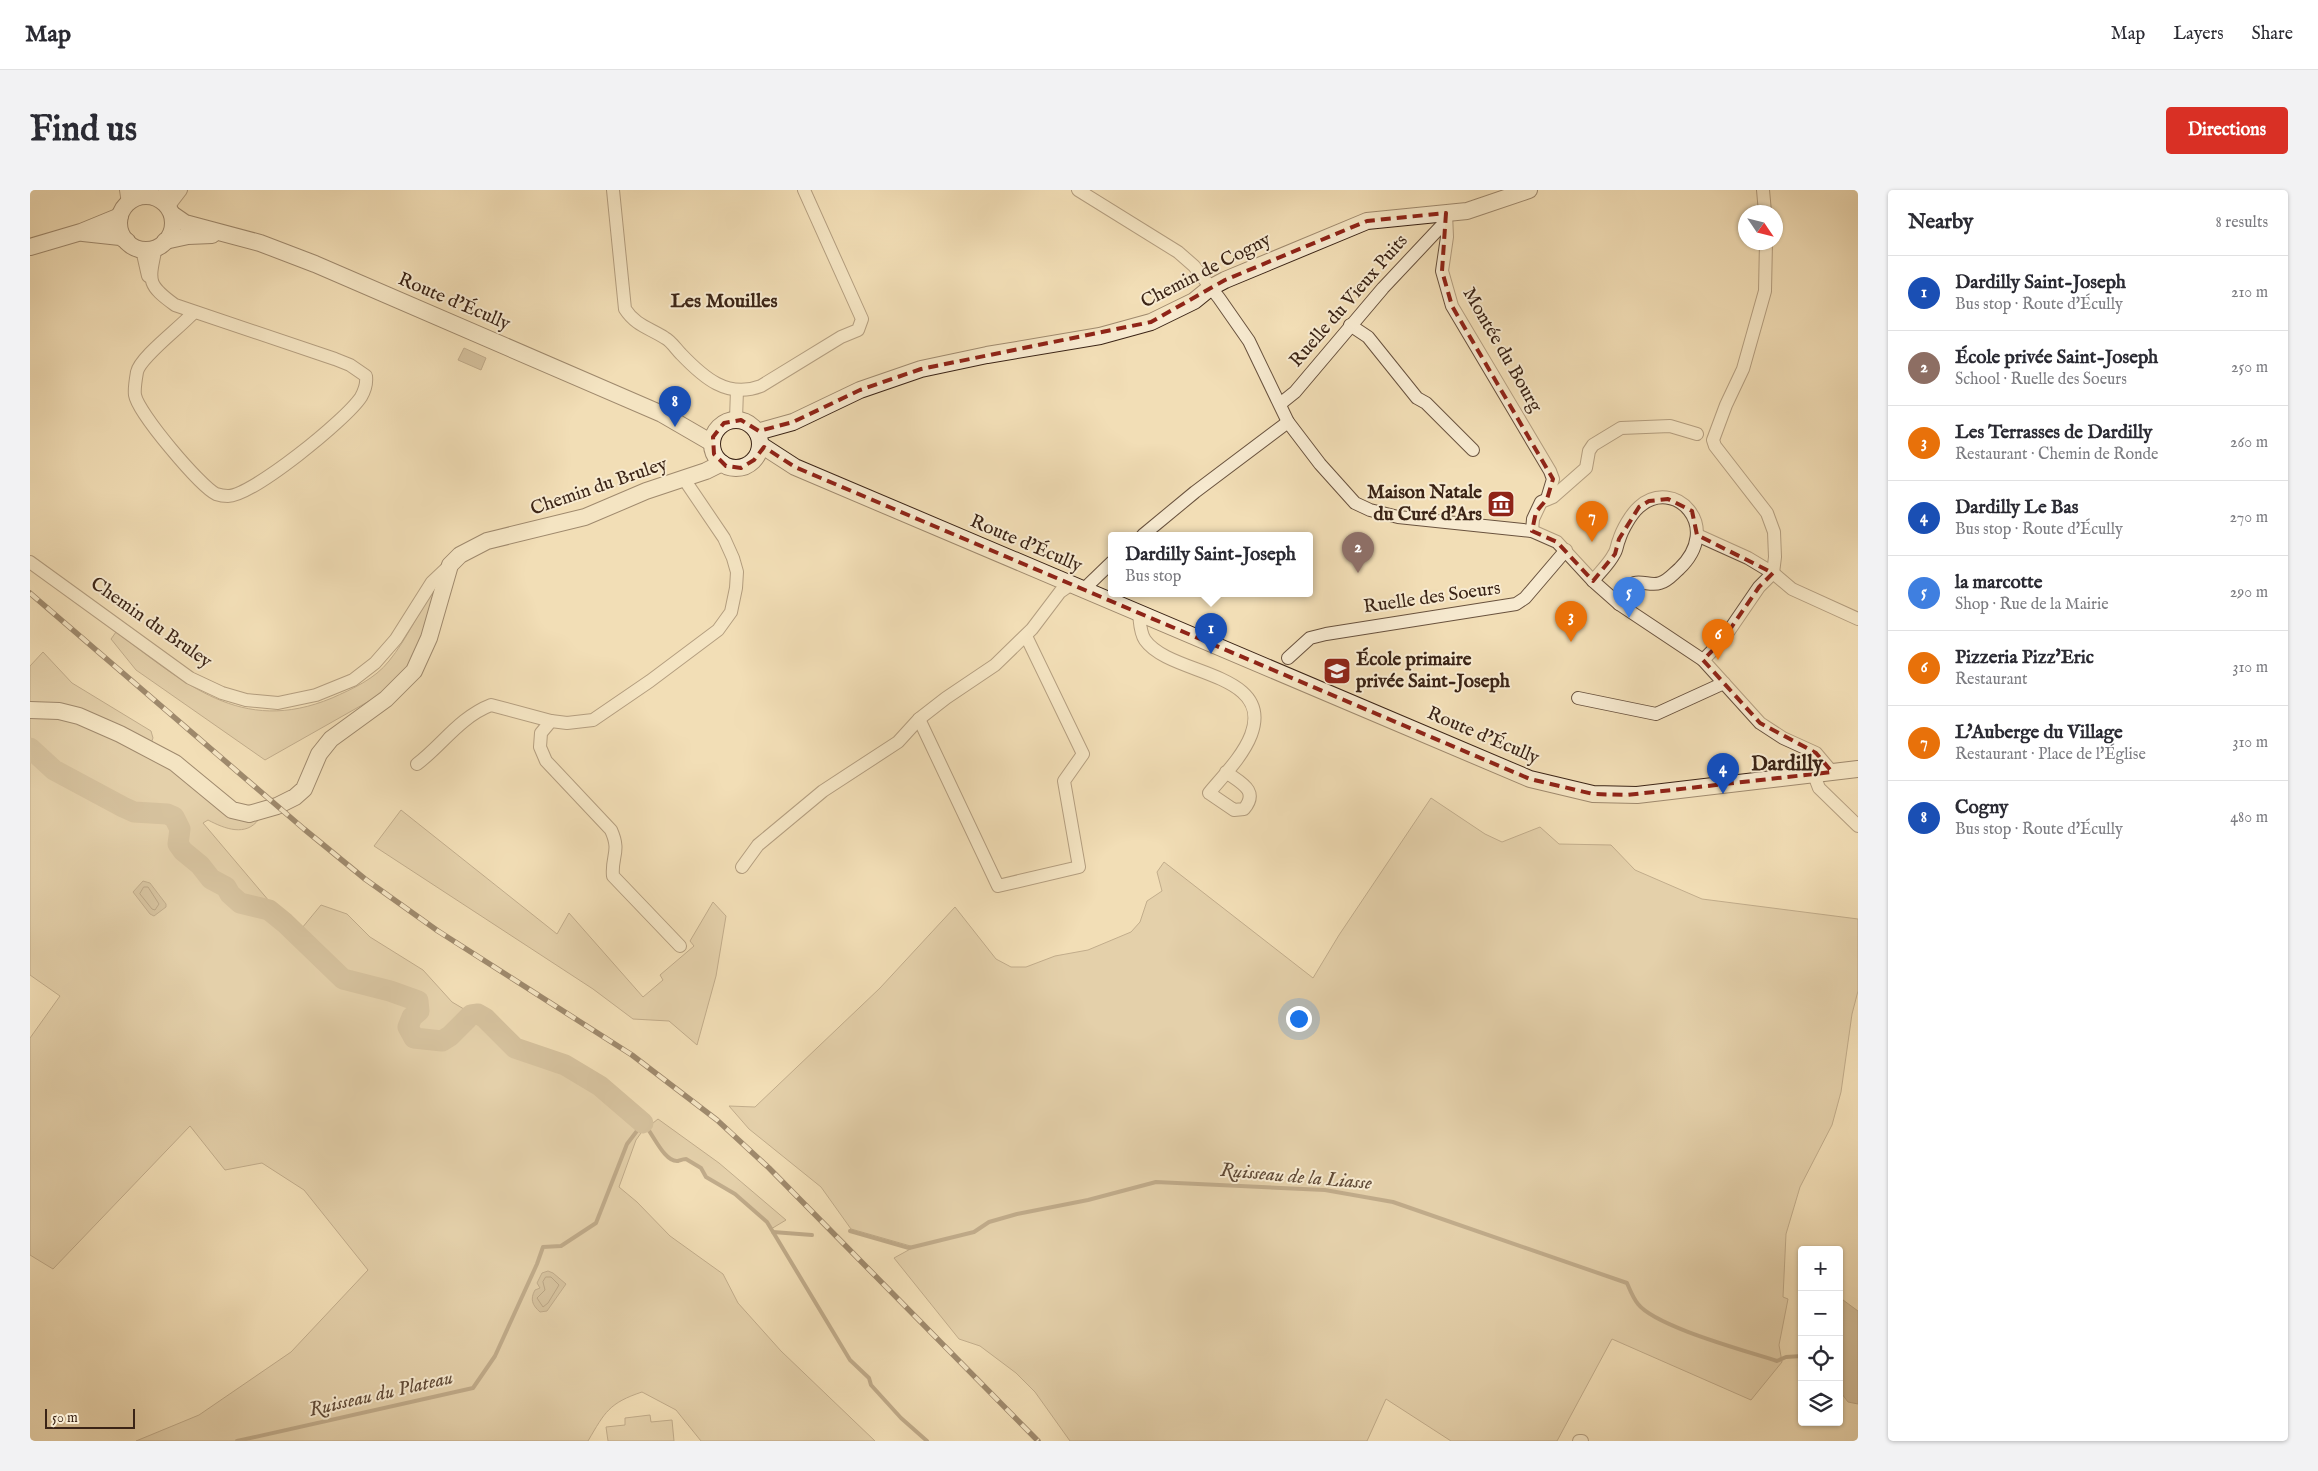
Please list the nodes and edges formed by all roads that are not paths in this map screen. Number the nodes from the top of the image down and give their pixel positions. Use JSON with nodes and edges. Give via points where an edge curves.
{"nodes":[{"id":1,"x":180,"y":190,"type":"edge"},
{"id":2,"x":613,"y":190,"type":"edge"},
{"id":3,"x":804,"y":190,"type":"edge"},
{"id":4,"x":1078,"y":190,"type":"edge"},
{"id":5,"x":1529,"y":190,"type":"edge"},
{"id":6,"x":1763,"y":190,"type":"edge"},
{"id":7,"x":147,"y":200,"type":"edge"},
{"id":8,"x":1764,"y":205,"type":"edge"},
{"id":9,"x":1446,"y":217,"type":"junction"},
{"id":10,"x":80,"y":232,"type":"junction"},
{"id":11,"x":226,"y":235,"type":"junction"},
{"id":12,"x":131,"y":244,"type":"junction"},
{"id":13,"x":161,"y":244,"type":"junction"},
{"id":14,"x":30,"y":248,"type":"edge"},
{"id":15,"x":1766,"y":250,"type":"edge"},
{"id":16,"x":152,"y":284,"type":"junction"},
{"id":17,"x":1210,"y":288,"type":"junction"},
{"id":18,"x":194,"y":312,"type":"junction"},
{"id":19,"x":1350,"y":325,"type":"junction"},
{"id":20,"x":737,"y":390,"type":"junction"},
{"id":21,"x":1280,"y":404,"type":"junction"},
{"id":22,"x":662,"y":414,"type":"junction"},
{"id":23,"x":736,"y":420,"type":"junction"},
{"id":24,"x":1288,"y":422,"type":"junction"},
{"id":25,"x":719,"y":426,"type":"junction"},
{"id":26,"x":1697,"y":434,"type":"dead end"},
{"id":27,"x":757,"y":446,"type":"junction"},
{"id":28,"x":1473,"y":450,"type":"dead end"},
{"id":29,"x":716,"y":452,"type":"junction"},
{"id":30,"x":687,"y":478,"type":"junction"},
{"id":31,"x":1547,"y":499,"type":"junction"},
{"id":32,"x":1532,"y":531,"type":"junction"},
{"id":33,"x":1147,"y":532,"type":"edge"},
{"id":34,"x":1697,"y":535,"type":"junction"},
{"id":35,"x":1566,"y":550,"type":"junction"},
{"id":36,"x":30,"y":562,"type":"edge"},
{"id":37,"x":450,"y":565,"type":"junction"},
{"id":38,"x":1108,"y":565,"type":"edge"},
{"id":39,"x":1773,"y":573,"type":"junction"},
{"id":40,"x":1593,"y":581,"type":"junction"},
{"id":41,"x":1076,"y":587,"type":"junction"},
{"id":42,"x":1619,"y":604,"type":"junction"},
{"id":43,"x":1139,"y":614,"type":"junction"},
{"id":44,"x":1858,"y":620,"type":"edge"},
{"id":45,"x":1026,"y":636,"type":"junction"},
{"id":46,"x":1288,"y":658,"type":"dead end"},
{"id":47,"x":1703,"y":660,"type":"junction"},
{"id":48,"x":1724,"y":683,"type":"junction"},
{"id":49,"x":1578,"y":698,"type":"dead end"},
{"id":50,"x":30,"y":710,"type":"edge"},
{"id":51,"x":919,"y":719,"type":"junction"},
{"id":52,"x":551,"y":721,"type":"junction"},
{"id":53,"x":417,"y":764,"type":"dead end"},
{"id":54,"x":1858,"y":769,"type":"edge"},
{"id":55,"x":1226,"y":772,"type":"dead end"},
{"id":56,"x":1832,"y":772,"type":"junction"},
{"id":57,"x":1814,"y":775,"type":"junction"},
{"id":58,"x":1858,"y":826,"type":"edge"},
{"id":59,"x":742,"y":867,"type":"dead end"},
{"id":60,"x":680,"y":946,"type":"dead end"}],
"edges":[{"from":1,"to":7,"type":"street"},
{"from":2,"to":20,"type":"street","via":[[625,309],[642,327],[666,338],[703,376]]},
{"from":3,"to":20,"type":"street","via":[[862,319],[858,330],[841,337],[769,382],[753,390]]},
{"from":4,"to":17,"type":"street","via":[[1178,252],[1194,266]]},
{"from":5,"to":9,"type":"street","name":"Chemin de Cogny"},
{"from":6,"to":8,"type":"street"},
{"from":7,"to":10,"type":"street"},
{"from":7,"to":11,"type":"street","name":"Route d'Écully","via":[[185,223]]},
{"from":7,"to":12,"type":"street","via":[[120,229]]},
{"from":7,"to":13,"type":"street","via":[[172,229]]},
{"from":9,"to":17,"type":"street","name":"Chemin de Cogny","via":[[1367,221],[1257,265]]},
{"from":9,"to":19,"type":"street","name":"Ruelle du Vieux Puits"},
{"from":9,"to":31,"type":"street","name":"Montée du Bourg","via":[[1442,271],[1452,306],[1550,471],[1553,479]]},
{"from":10,"to":12,"type":"street","via":[[120,237]]},
{"from":10,"to":14,"type":"street"},
{"from":11,"to":13,"type":"street","name":"Route d'Écully","via":[[188,236]]},
{"from":11,"to":22,"type":"street","name":"Route d'Écully","via":[[260,243],[314,264]]},
{"from":12,"to":13,"type":"street","name":"Route d'Écully","via":[[142,249]]},
{"from":12,"to":16,"type":"street","via":[[143,254]]},
{"from":13,"to":16,"type":"street","via":[[150,271]]},
{"from":15,"to":39,"type":"street","via":[[1765,291],[1743,369],[1714,440],[1715,446],[1767,514],[1774,532],[1776,557]]},
{"from":16,"to":18,"type":"street","via":[[175,305]]},
{"from":17,"to":21,"type":"street","via":[[1249,341]]},
{"from":17,"to":27,"type":"street","name":"Chemin de Cogny","via":[[1170,315],[1151,322],[1100,336],[921,369],[860,390],[793,422]]},
{"from":18,"to":18,"type":"street","via":[[334,359],[366,376],[367,385],[340,421],[269,476],[229,497],[217,494],[191,471],[156,431],[135,395],[137,370],[151,352]]},
{"from":19,"to":21,"type":"street","name":"Ruelle du Vieux Puits","via":[[1295,392]]},
{"from":19,"to":28,"type":"street","via":[[1368,337],[1417,398]]},
{"from":20,"to":23,"type":"street"},
{"from":21,"to":24,"type":"street"},
{"from":22,"to":25,"type":"street","name":"Route d'Écully"},
{"from":22,"to":29,"type":"street","name":"Route d'Écully"},
{"from":23,"to":25,"type":"street"},
{"from":23,"to":27,"type":"street","via":[[746,421]]},
{"from":24,"to":32,"type":"street","via":[[1346,494],[1370,510],[1398,517]]},
{"from":24,"to":33,"type":"street"},
{"from":25,"to":29,"type":"street"},
{"from":26,"to":31,"type":"street","via":[[1670,426],[1621,428],[1593,444],[1586,468]]},
{"from":27,"to":29,"type":"street","via":[[746,466],[736,468]]},
{"from":27,"to":41,"type":"street","name":"Route d'Écully","via":[[795,467]]},
{"from":29,"to":30,"type":"street","name":"Chemin du Bruley"},
{"from":30,"to":37,"type":"street","name":"Chemin du Bruley","via":[[571,521],[487,541],[460,555]]},
{"from":30,"to":52,"type":"street","via":[[733,558],[737,572],[731,612],[718,630],[593,720],[566,724]]},
{"from":31,"to":32,"type":"street","via":[[1541,502],[1536,512]]},
{"from":32,"to":35,"type":"street","via":[[1557,542]]},
{"from":34,"to":39,"type":"street"},
{"from":34,"to":40,"type":"street","via":[[1692,511],[1684,505],[1668,499],[1649,501],[1639,507],[1619,539],[1614,554]]},
{"from":34,"to":42,"type":"street","via":[[1690,556],[1673,575],[1659,584],[1634,583]]},
{"from":35,"to":40,"type":"street"},
{"from":35,"to":46,"type":"street","name":"Ruelle des Soeurs","via":[[1521,602],[1310,638]]},
{"from":36,"to":37,"type":"street","name":"Chemin du Bruley","via":[[190,678],[246,700],[278,703],[316,695],[354,680],[375,663],[396,639],[432,582]]},
{"from":37,"to":50,"type":"street","via":[[429,638],[414,670],[386,699],[324,746],[309,782],[300,793],[263,811],[249,814],[232,810],[175,763],[99,724],[59,711]]},
{"from":38,"to":41,"type":"street"},
{"from":39,"to":44,"type":"street","via":[[1792,589]]},
{"from":39,"to":47,"type":"street","via":[[1759,587],[1722,641]]},
{"from":40,"to":42,"type":"street"},
{"from":41,"to":43,"type":"street","name":"Route d'Écully"},
{"from":41,"to":45,"type":"street","via":[[1060,592]]},
{"from":42,"to":47,"type":"street"},
{"from":43,"to":55,"type":"street","via":[[1143,638],[1152,648],[1168,659],[1228,683],[1244,692],[1253,703],[1251,736]]},
{"from":43,"to":57,"type":"street","name":"Route d'Écully","via":[[1562,793],[1637,795]]},
{"from":45,"to":51,"type":"street","via":[[995,665]]},
{"from":45,"to":51,"type":"street","via":[[1083,754],[1064,781],[1079,867],[998,886]]},
{"from":47,"to":48,"type":"street"},
{"from":48,"to":49,"type":"street","via":[[1656,714]]},
{"from":48,"to":56,"type":"street","via":[[1760,723],[1816,754]]},
{"from":51,"to":59,"type":"street","via":[[898,742],[823,791],[758,844]]},
{"from":52,"to":53,"type":"street","via":[[490,705],[462,722]]},
{"from":52,"to":60,"type":"street","via":[[541,734],[540,747],[546,761],[611,830],[617,852],[613,876]]},
{"from":54,"to":56,"type":"street"},
{"from":56,"to":57,"type":"street"},
{"from":57,"to":58,"type":"street","via":[[1819,788]]}]}
